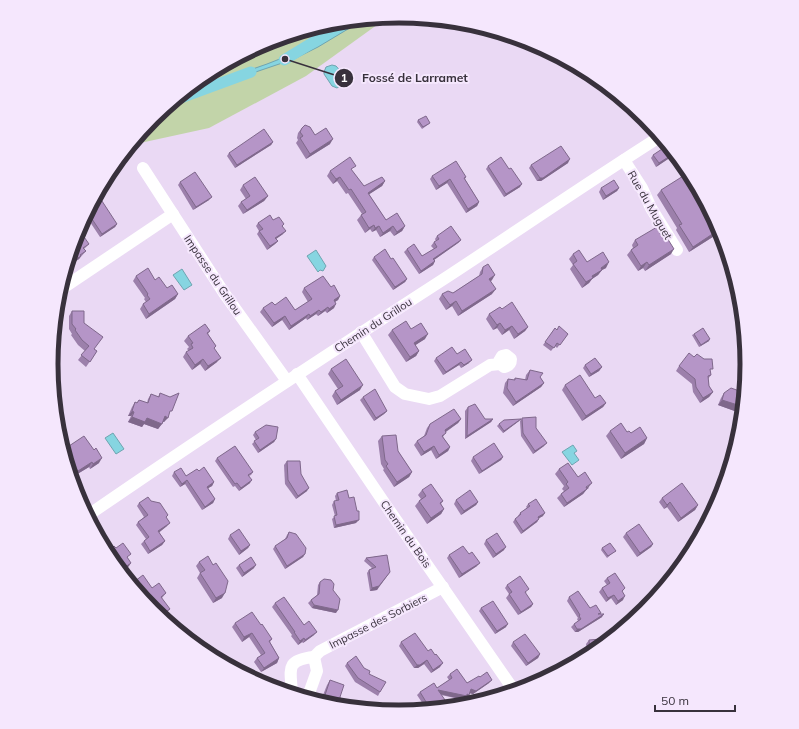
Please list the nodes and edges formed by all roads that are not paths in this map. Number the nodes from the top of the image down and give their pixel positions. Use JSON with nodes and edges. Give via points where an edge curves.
{"nodes":[{"id":1,"x":656,"y":139,"type":"edge"},
{"id":2,"x":624,"y":160,"type":"junction"},
{"id":3,"x":143,"y":168,"type":"dead end"},
{"id":4,"x":173,"y":214,"type":"junction"},
{"id":5,"x":677,"y":250,"type":"dead end"},
{"id":6,"x":68,"y":285,"type":"edge"},
{"id":7,"x":361,"y":332,"type":"junction"},
{"id":8,"x":500,"y":364,"type":"dead end"},
{"id":9,"x":297,"y":374,"type":"junction"},
{"id":10,"x":287,"y":381,"type":"junction"},
{"id":11,"x":92,"y":513,"type":"edge"},
{"id":12,"x":443,"y":587,"type":"junction"},
{"id":13,"x":314,"y":657,"type":"junction"},
{"id":14,"x":512,"y":687,"type":"edge"},
{"id":15,"x":292,"y":688,"type":"edge"},
{"id":16,"x":309,"y":693,"type":"edge"}],
"edges":[{"from":1,"to":2,"type":"street","name":"Chemin du Grillou"},
{"from":2,"to":5,"type":"street","name":"Rue du Muguet"},
{"from":2,"to":7,"type":"street","name":"Chemin du Grillou"},
{"from":3,"to":4,"type":"street","name":"Impasse du Grillou"},
{"from":4,"to":6,"type":"street"},
{"from":4,"to":10,"type":"street","name":"Impasse du Grillou","via":[[224,293]]},
{"from":7,"to":8,"type":"street","via":[[395,387],[405,394],[429,399],[440,396],[490,365]]},
{"from":7,"to":9,"type":"street","name":"Chemin du Grillou"},
{"from":9,"to":10,"type":"street","name":"Chemin du Grillou"},
{"from":9,"to":12,"type":"street","name":"Chemin du Bois"},
{"from":10,"to":11,"type":"street","name":"Chemin du Grillou"},
{"from":12,"to":13,"type":"street","name":"Impasse des Sorbiers","via":[[320,651]]},
{"from":12,"to":14,"type":"street","name":"Chemin du Bois"},
{"from":13,"to":15,"type":"street","name":"Impasse des Sorbiers","via":[[303,658],[293,663],[290,670]]},
{"from":13,"to":16,"type":"street","via":[[317,671]]}]}
